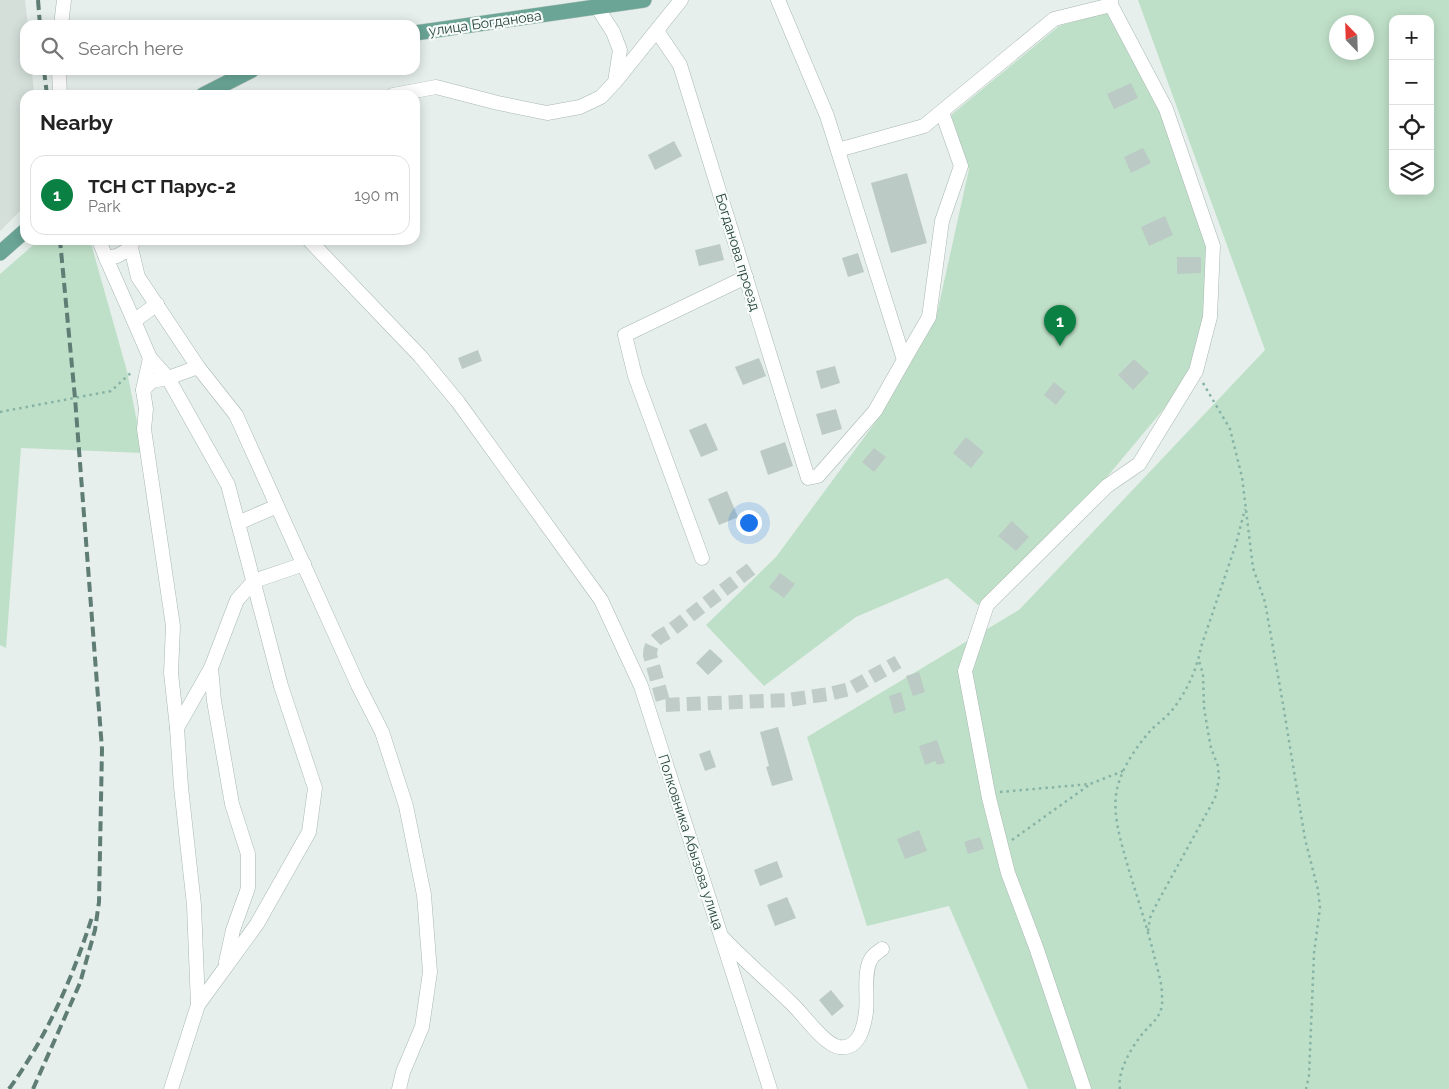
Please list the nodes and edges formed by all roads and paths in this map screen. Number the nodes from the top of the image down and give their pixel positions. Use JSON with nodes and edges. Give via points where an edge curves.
{"nodes":[{"id":1,"x":64,"y":0,"type":"edge"},
{"id":2,"x":682,"y":0,"type":"edge"},
{"id":3,"x":778,"y":0,"type":"edge"},
{"id":4,"x":636,"y":1,"type":"edge"},
{"id":5,"x":1111,"y":2,"type":"edge"},
{"id":6,"x":597,"y":7,"type":"junction"},
{"id":7,"x":62,"y":20,"type":"edge"},
{"id":8,"x":657,"y":31,"type":"junction"},
{"id":9,"x":420,"y":32,"type":"edge"},
{"id":10,"x":59,"y":75,"type":"edge"},
{"id":11,"x":242,"y":75,"type":"edge"},
{"id":12,"x":615,"y":82,"type":"junction"},
{"id":13,"x":60,"y":90,"type":"edge"},
{"id":14,"x":213,"y":90,"type":"edge"},
{"id":15,"x":420,"y":90,"type":"edge"},
{"id":16,"x":942,"y":112,"type":"junction"},
{"id":17,"x":838,"y":150,"type":"junction"},
{"id":18,"x":20,"y":235,"type":"edge"},
{"id":19,"x":101,"y":245,"type":"edge"},
{"id":20,"x":131,"y":245,"type":"edge"},
{"id":21,"x":132,"y":245,"type":"edge"},
{"id":22,"x":314,"y":245,"type":"edge"},
{"id":23,"x":0,"y":253,"type":"edge"},
{"id":24,"x":106,"y":258,"type":"junction"},
{"id":25,"x":746,"y":277,"type":"junction"},
{"id":26,"x":157,"y":304,"type":"junction"},
{"id":27,"x":134,"y":321,"type":"junction"},
{"id":28,"x":150,"y":358,"type":"junction"},
{"id":29,"x":904,"y":360,"type":"junction"},
{"id":30,"x":198,"y":367,"type":"junction"},
{"id":31,"x":1196,"y":371,"type":"junction"},
{"id":32,"x":168,"y":378,"type":"junction"},
{"id":33,"x":143,"y":390,"type":"junction"},
{"id":34,"x":0,"y":412,"type":"edge"},
{"id":35,"x":277,"y":506,"type":"junction"},
{"id":36,"x":1246,"y":507,"type":"junction"},
{"id":37,"x":238,"y":523,"type":"junction"},
{"id":38,"x":702,"y":558,"type":"dead end"},
{"id":39,"x":304,"y":564,"type":"junction"},
{"id":40,"x":254,"y":581,"type":"junction"},
{"id":41,"x":1199,"y":660,"type":"junction"},
{"id":42,"x":211,"y":668,"type":"junction"},
{"id":43,"x":177,"y":728,"type":"junction"},
{"id":44,"x":1123,"y":771,"type":"junction"},
{"id":45,"x":1090,"y":784,"type":"junction"},
{"id":46,"x":988,"y":792,"type":"junction"},
{"id":47,"x":1002,"y":848,"type":"junction"},
{"id":48,"x":1148,"y":932,"type":"junction"},
{"id":49,"x":721,"y":936,"type":"junction"},
{"id":50,"x":882,"y":949,"type":"dead end"},
{"id":51,"x":224,"y":970,"type":"junction"},
{"id":52,"x":198,"y":1005,"type":"junction"},
{"id":53,"x":403,"y":1072,"type":"junction"},
{"id":54,"x":171,"y":1089,"type":"edge"},
{"id":55,"x":391,"y":1089,"type":"edge"},
{"id":56,"x":399,"y":1089,"type":"edge"},
{"id":57,"x":770,"y":1089,"type":"edge"},
{"id":58,"x":1084,"y":1089,"type":"edge"},
{"id":59,"x":1120,"y":1089,"type":"edge"},
{"id":60,"x":1306,"y":1089,"type":"edge"}],
"edges":[{"from":1,"to":7,"type":"street"},
{"from":2,"to":8,"type":"street"},
{"from":3,"to":17,"type":"street"},
{"from":4,"to":6,"type":"main road","name":"улица Богданова"},
{"from":5,"to":16,"type":"street","via":[[1054,19]]},
{"from":5,"to":31,"type":"street","via":[[1166,109],[1213,246],[1210,317]]},
{"from":6,"to":9,"type":"main road","name":"улица Богданова"},
{"from":6,"to":12,"type":"street","via":[[620,50]]},
{"from":8,"to":12,"type":"street"},
{"from":8,"to":25,"type":"street","name":"Богданова проезд","via":[[680,65]]},
{"from":10,"to":13,"type":"street"},
{"from":11,"to":14,"type":"main road"},
{"from":12,"to":15,"type":"street","via":[[601,97],[580,107],[547,113],[436,87]]},
{"from":16,"to":17,"type":"street","via":[[924,126]]},
{"from":16,"to":29,"type":"street","via":[[961,166],[942,222],[929,317]]},
{"from":17,"to":29,"type":"street"},
{"from":18,"to":23,"type":"main road"},
{"from":19,"to":24,"type":"street"},
{"from":20,"to":24,"type":"street","via":[[117,256]]},
{"from":21,"to":26,"type":"street","via":[[138,277]]},
{"from":22,"to":49,"type":"street","name":"Полковника Абызова улица","via":[[420,356],[458,402],[601,600],[641,686]]},
{"from":24,"to":27,"type":"street"},
{"from":25,"to":29,"type":"street","name":"Богданова проезд","via":[[808,478],[818,476],[875,411]]},
{"from":25,"to":38,"type":"street","via":[[625,335],[635,376]]},
{"from":26,"to":27,"type":"street"},
{"from":26,"to":30,"type":"street"},
{"from":27,"to":28,"type":"street"},
{"from":28,"to":32,"type":"street"},
{"from":28,"to":33,"type":"street"},
{"from":28,"to":34,"type":"path","via":[[111,391]]},
{"from":30,"to":32,"type":"street"},
{"from":30,"to":35,"type":"street","via":[[236,415]]},
{"from":31,"to":36,"type":"path","via":[[1230,429]]},
{"from":31,"to":46,"type":"street","via":[[1139,464],[1107,486],[987,605],[965,672]]},
{"from":32,"to":33,"type":"street","via":[[152,381]]},
{"from":32,"to":37,"type":"street","via":[[228,485]]},
{"from":33,"to":43,"type":"street","via":[[146,409],[144,429],[173,626],[172,673]]},
{"from":35,"to":37,"type":"street"},
{"from":35,"to":39,"type":"street"},
{"from":36,"to":41,"type":"path"},
{"from":36,"to":60,"type":"path","via":[[1253,568],[1264,602],[1320,908],[1314,953]]},
{"from":37,"to":40,"type":"street"},
{"from":39,"to":40,"type":"street"},
{"from":39,"to":53,"type":"street","via":[[382,732],[406,806],[422,886],[430,972],[422,1026]]},
{"from":40,"to":42,"type":"street","via":[[238,600]]},
{"from":40,"to":51,"type":"street","via":[[281,686],[315,788],[309,832],[257,924]]},
{"from":41,"to":44,"type":"path","via":[[1173,709],[1142,741]]},
{"from":41,"to":48,"type":"path","via":[[1207,726],[1219,779],[1215,798],[1155,907]]},
{"from":42,"to":43,"type":"street"},
{"from":42,"to":51,"type":"street","via":[[232,804],[248,854],[248,888],[233,930]]},
{"from":43,"to":52,"type":"street","via":[[194,905]]},
{"from":44,"to":45,"type":"path"},
{"from":44,"to":48,"type":"path","via":[[1116,801],[1119,833]]},
{"from":45,"to":46,"type":"path"},
{"from":45,"to":47,"type":"path"},
{"from":46,"to":47,"type":"street"},
{"from":47,"to":58,"type":"street","via":[[1008,874]]},
{"from":48,"to":59,"type":"path","via":[[1162,1003],[1156,1020],[1140,1038],[1118,1079]]},
{"from":49,"to":50,"type":"street","via":[[822,1036],[838,1047],[850,1046],[859,1038],[866,1013],[868,966],[871,958]]},
{"from":49,"to":57,"type":"street","name":"Полковника Абызова улица"},
{"from":51,"to":52,"type":"street"},
{"from":52,"to":54,"type":"street"},
{"from":53,"to":55,"type":"street"},
{"from":53,"to":56,"type":"street"}]}
